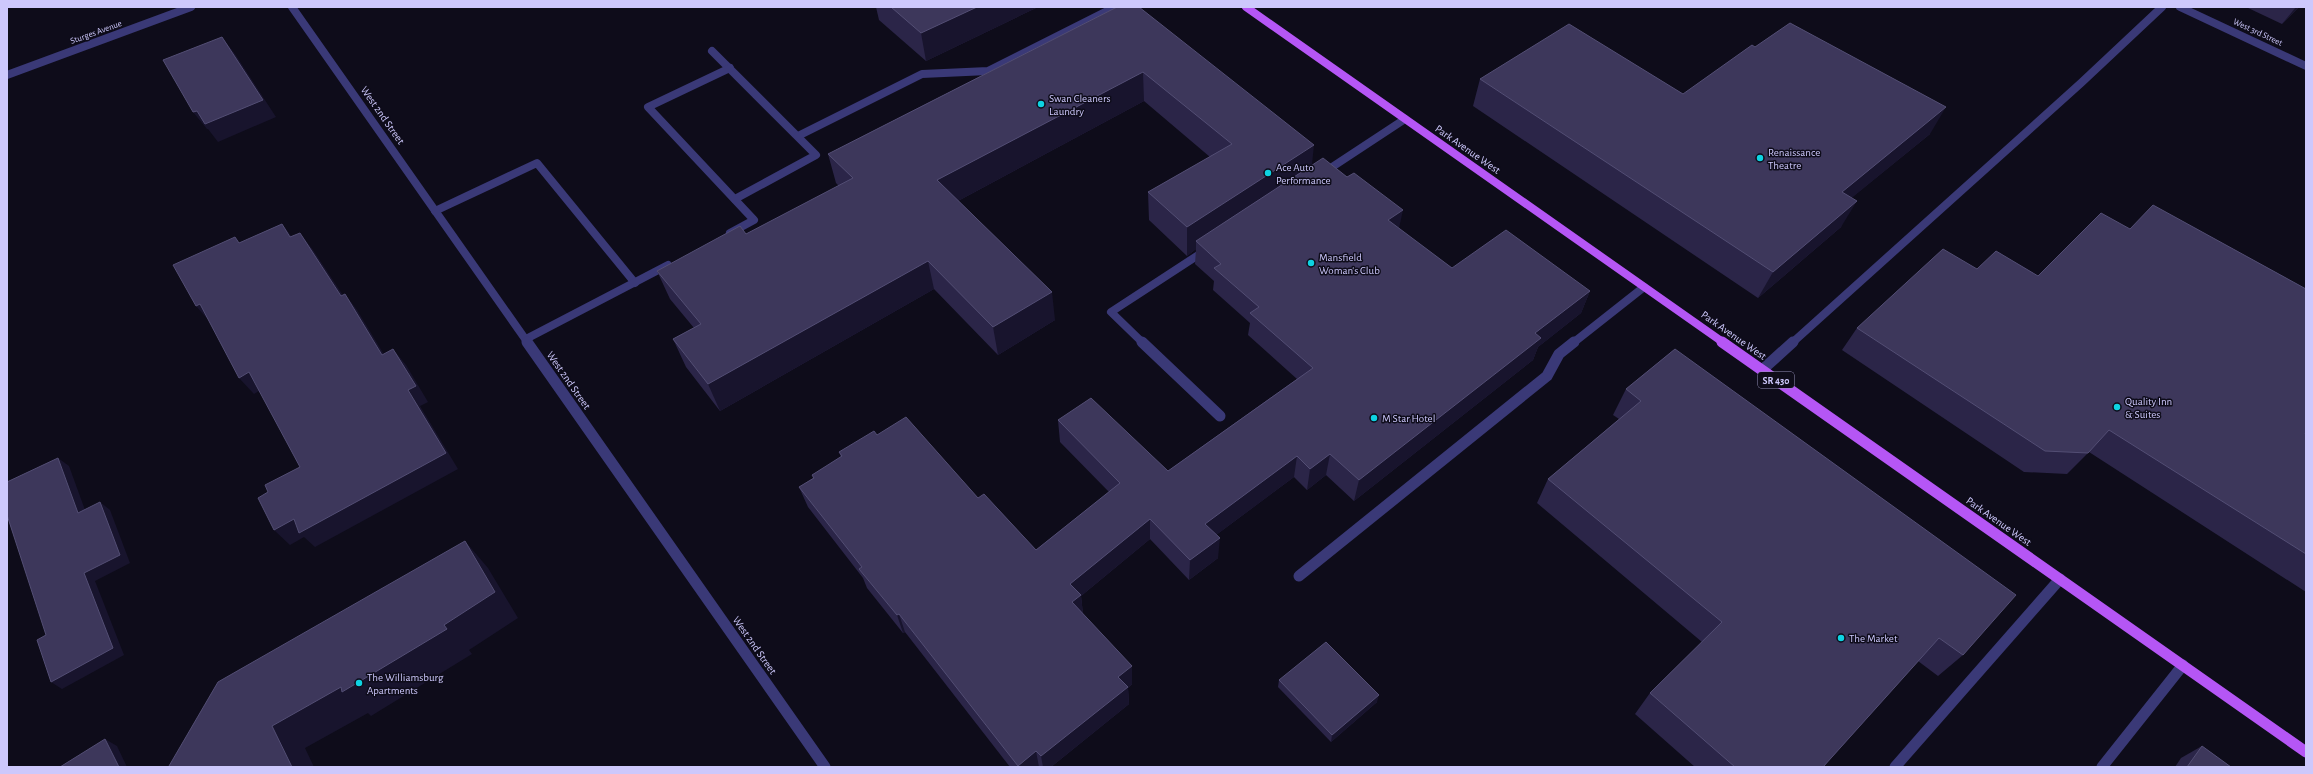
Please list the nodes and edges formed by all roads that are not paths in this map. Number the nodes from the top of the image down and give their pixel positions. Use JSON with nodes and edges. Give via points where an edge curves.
{"nodes":[{"id":1,"x":191,"y":7,"type":"edge"},
{"id":2,"x":292,"y":7,"type":"edge"},
{"id":3,"x":1115,"y":7,"type":"edge"},
{"id":4,"x":1246,"y":7,"type":"edge"},
{"id":5,"x":2162,"y":7,"type":"edge"},
{"id":6,"x":2180,"y":7,"type":"edge"},
{"id":7,"x":712,"y":51,"type":"dead end"},
{"id":8,"x":2306,"y":66,"type":"edge"},
{"id":9,"x":730,"y":68,"type":"junction"},
{"id":10,"x":7,"y":75,"type":"edge"},
{"id":11,"x":1405,"y":119,"type":"junction"},
{"id":12,"x":798,"y":136,"type":"junction"},
{"id":13,"x":1313,"y":179,"type":"edge"},
{"id":14,"x":735,"y":199,"type":"junction"},
{"id":15,"x":436,"y":211,"type":"junction"},
{"id":16,"x":719,"y":238,"type":"edge"},
{"id":17,"x":1216,"y":243,"type":"edge"},
{"id":18,"x":677,"y":260,"type":"edge"},
{"id":19,"x":635,"y":283,"type":"junction"},
{"id":20,"x":1644,"y":287,"type":"junction"},
{"id":21,"x":526,"y":339,"type":"junction"},
{"id":22,"x":1762,"y":370,"type":"junction"},
{"id":23,"x":1220,"y":416,"type":"dead end"},
{"id":24,"x":1300,"y":576,"type":"dead end"},
{"id":25,"x":2060,"y":579,"type":"junction"},
{"id":26,"x":2183,"y":666,"type":"junction"},
{"id":27,"x":2306,"y":752,"type":"edge"},
{"id":28,"x":825,"y":767,"type":"edge"},
{"id":29,"x":1895,"y":767,"type":"edge"},
{"id":30,"x":2102,"y":767,"type":"edge"}],
"edges":[{"from":1,"to":10,"type":"street","name":"Sturges Avenue"},
{"from":2,"to":15,"type":"street","name":"West 2nd Street"},
{"from":3,"to":12,"type":"street","via":[[988,71],[922,74]]},
{"from":4,"to":11,"type":"main road","name":"Park Avenue West","number":"SR 430"},
{"from":5,"to":22,"type":"street"},
{"from":6,"to":8,"type":"street","name":"West 3rd Street"},
{"from":7,"to":9,"type":"street"},
{"from":9,"to":12,"type":"street"},
{"from":9,"to":14,"type":"street","via":[[648,107]]},
{"from":11,"to":13,"type":"street"},
{"from":11,"to":20,"type":"main road","name":"Park Avenue West","number":"SR 430"},
{"from":12,"to":14,"type":"street","via":[[816,155]]},
{"from":14,"to":16,"type":"street","via":[[754,220]]},
{"from":15,"to":19,"type":"street","via":[[537,163]]},
{"from":15,"to":21,"type":"street","name":"West 2nd Street"},
{"from":17,"to":23,"type":"street","via":[[1111,312]]},
{"from":18,"to":19,"type":"street"},
{"from":19,"to":21,"type":"street"},
{"from":20,"to":22,"type":"main road","name":"Park Avenue West","number":"SR 430"},
{"from":20,"to":24,"type":"street","via":[[1559,354],[1547,376]]},
{"from":21,"to":28,"type":"street","name":"West 2nd Street"},
{"from":22,"to":25,"type":"main road","name":"Park Avenue West","number":"SR 430"},
{"from":25,"to":26,"type":"main road","name":"Park Avenue West","number":"SR 430"},
{"from":25,"to":29,"type":"street"},
{"from":26,"to":27,"type":"main road","name":"Park Avenue West","number":"SR 430"},
{"from":26,"to":30,"type":"street"}]}
